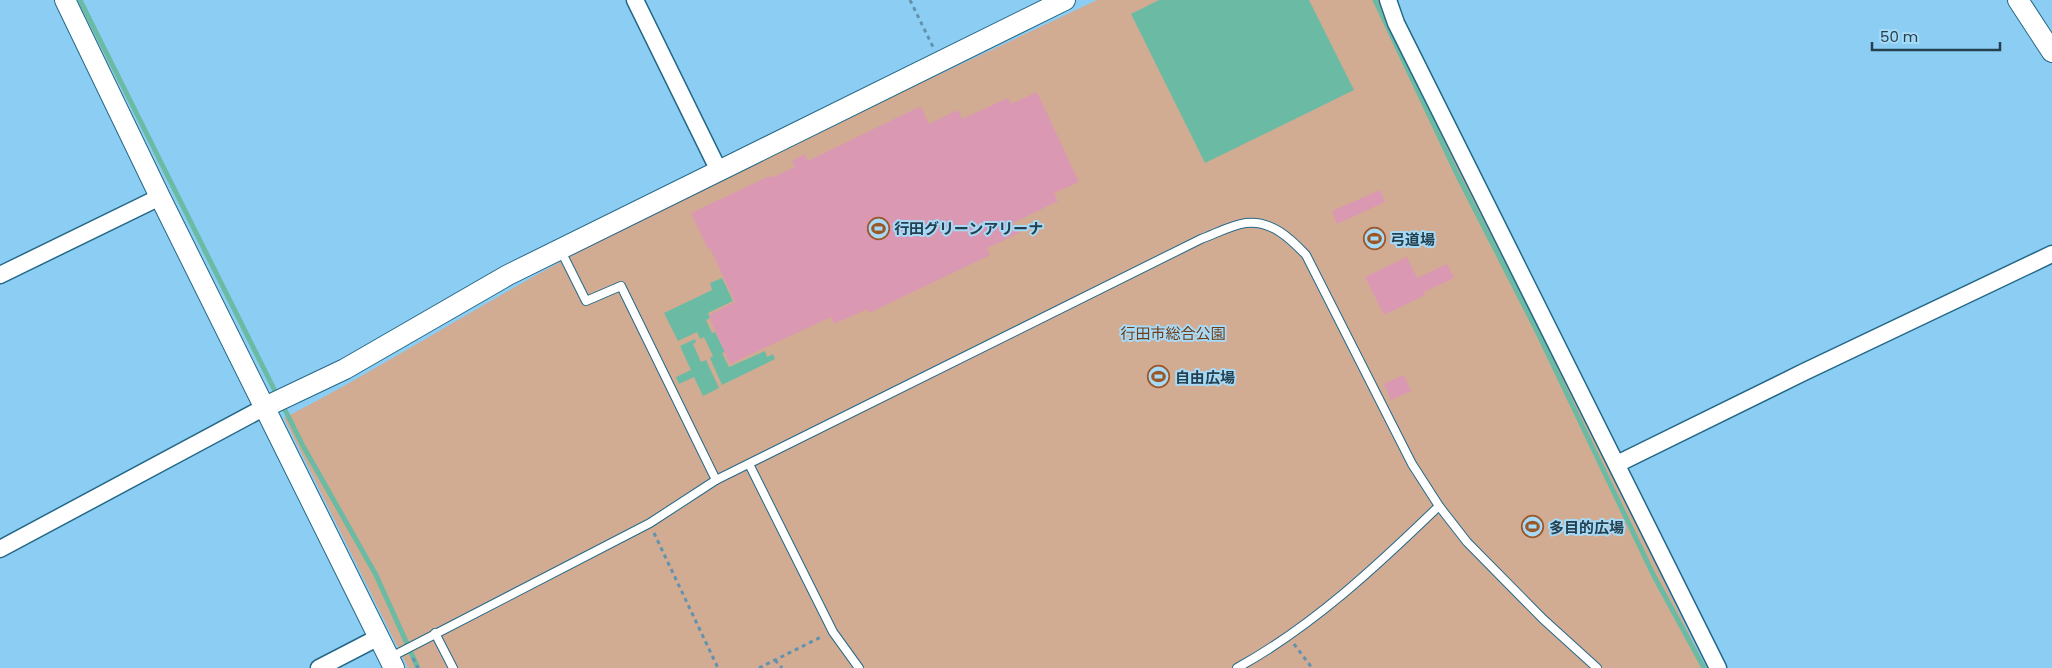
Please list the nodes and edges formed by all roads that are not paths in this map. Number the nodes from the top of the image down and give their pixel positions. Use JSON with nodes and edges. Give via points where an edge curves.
{"nodes":[{"id":1,"x":65,"y":0,"type":"edge"},
{"id":2,"x":635,"y":0,"type":"edge"},
{"id":3,"x":1066,"y":0,"type":"edge"},
{"id":4,"x":1388,"y":0,"type":"edge"},
{"id":5,"x":2018,"y":0,"type":"edge"},
{"id":6,"x":2052,"y":52,"type":"edge"},
{"id":7,"x":719,"y":171,"type":"junction"},
{"id":8,"x":160,"y":197,"type":"junction"},
{"id":9,"x":560,"y":249,"type":"junction"},
{"id":10,"x":2052,"y":254,"type":"edge"},
{"id":11,"x":0,"y":275,"type":"edge"},
{"id":12,"x":265,"y":407,"type":"junction"},
{"id":13,"x":750,"y":464,"type":"junction"},
{"id":14,"x":1617,"y":464,"type":"junction"},
{"id":15,"x":716,"y":480,"type":"junction"},
{"id":16,"x":1439,"y":506,"type":"junction"},
{"id":17,"x":0,"y":549,"type":"edge"},
{"id":18,"x":436,"y":634,"type":"junction"},
{"id":19,"x":379,"y":637,"type":"junction"},
{"id":20,"x":392,"y":663,"type":"edge"},
{"id":21,"x":319,"y":668,"type":"edge"},
{"id":22,"x":453,"y":668,"type":"edge"},
{"id":23,"x":859,"y":668,"type":"edge"},
{"id":24,"x":1237,"y":668,"type":"edge"},
{"id":25,"x":1596,"y":668,"type":"edge"},
{"id":26,"x":1718,"y":668,"type":"edge"}],
"edges":[{"from":1,"to":8,"type":"street"},
{"from":2,"to":7,"type":"street"},
{"from":3,"to":7,"type":"street"},
{"from":4,"to":14,"type":"street","via":[[1400,31]]},
{"from":5,"to":6,"type":"street"},
{"from":7,"to":9,"type":"street"},
{"from":8,"to":11,"type":"street"},
{"from":8,"to":12,"type":"street"},
{"from":9,"to":12,"type":"street","via":[[508,275],[345,369]]},
{"from":9,"to":15,"type":"lane","via":[[586,301],[621,286]]},
{"from":10,"to":14,"type":"street"},
{"from":12,"to":17,"type":"street"},
{"from":12,"to":19,"type":"street"},
{"from":13,"to":15,"type":"lane"},
{"from":13,"to":16,"type":"lane","via":[[1201,239],[1246,223],[1266,224],[1290,238],[1306,255],[1412,464]]},
{"from":13,"to":23,"type":"lane","via":[[833,632]]},
{"from":14,"to":26,"type":"street"},
{"from":15,"to":18,"type":"lane","via":[[650,523]]},
{"from":16,"to":24,"type":"lane","via":[[1339,597],[1263,654]]},
{"from":16,"to":25,"type":"lane","via":[[1467,542],[1542,620]]},
{"from":18,"to":20,"type":"lane"},
{"from":18,"to":22,"type":"lane"},
{"from":19,"to":20,"type":"street"},
{"from":19,"to":21,"type":"street"}]}
